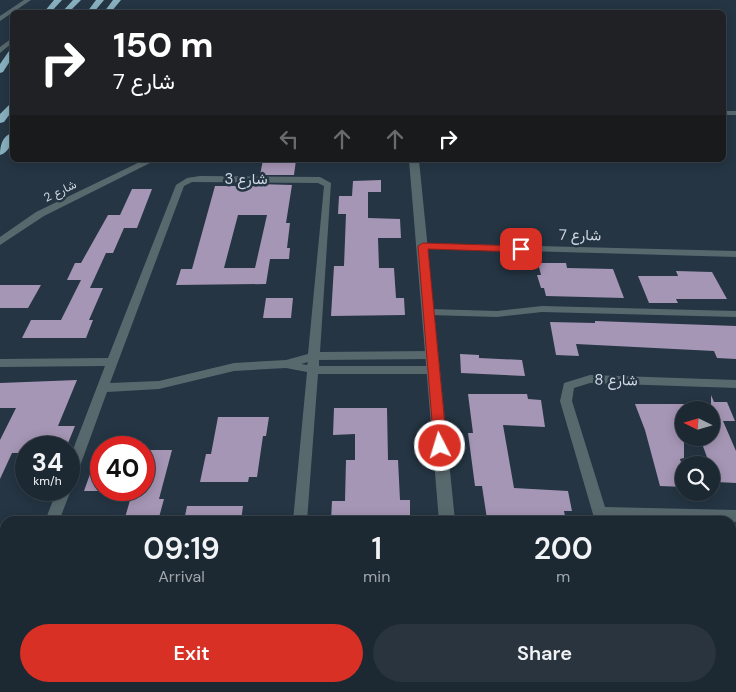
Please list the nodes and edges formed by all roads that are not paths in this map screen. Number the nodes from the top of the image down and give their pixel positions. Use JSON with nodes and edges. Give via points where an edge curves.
{"nodes":[{"id":1,"x":28,"y":0,"type":"edge"},
{"id":2,"x":37,"y":0,"type":"edge"},
{"id":3,"x":77,"y":0,"type":"edge"},
{"id":4,"x":100,"y":0,"type":"edge"},
{"id":5,"x":117,"y":0,"type":"edge"},
{"id":6,"x":13,"y":10,"type":"edge"},
{"id":7,"x":22,"y":10,"type":"edge"},
{"id":8,"x":67,"y":10,"type":"edge"},
{"id":9,"x":92,"y":10,"type":"edge"},
{"id":10,"x":109,"y":10,"type":"edge"},
{"id":11,"x":10,"y":42,"type":"edge"},
{"id":12,"x":0,"y":51,"type":"edge"},
{"id":13,"x":10,"y":56,"type":"edge"},
{"id":14,"x":0,"y":70,"type":"edge"},
{"id":15,"x":10,"y":71,"type":"edge"},
{"id":16,"x":0,"y":82,"type":"edge"},
{"id":17,"x":10,"y":108,"type":"edge"},
{"id":18,"x":0,"y":120,"type":"edge"},
{"id":19,"x":10,"y":140,"type":"edge"},
{"id":20,"x":0,"y":152,"type":"edge"},
{"id":21,"x":139,"y":162,"type":"edge"},
{"id":22,"x":147,"y":162,"type":"edge"},
{"id":23,"x":414,"y":162,"type":"edge"},
{"id":24,"x":134,"y":168,"type":"junction"},
{"id":25,"x":0,"y":242,"type":"edge"},
{"id":26,"x":423,"y":246,"type":"junction"},
{"id":27,"x":736,"y":254,"type":"edge"},
{"id":28,"x":428,"y":312,"type":"junction"},
{"id":29,"x":736,"y":314,"type":"edge"},
{"id":30,"x":314,"y":356,"type":"junction"},
{"id":31,"x":432,"y":356,"type":"junction"},
{"id":32,"x":112,"y":362,"type":"junction"},
{"id":33,"x":0,"y":363,"type":"edge"},
{"id":34,"x":286,"y":364,"type":"junction"},
{"id":35,"x":312,"y":370,"type":"junction"},
{"id":36,"x":433,"y":370,"type":"junction"},
{"id":37,"x":736,"y":384,"type":"edge"},
{"id":38,"x":102,"y":388,"type":"junction"},
{"id":39,"x":80,"y":447,"type":"edge"},
{"id":40,"x":60,"y":501,"type":"edge"},
{"id":41,"x":54,"y":516,"type":"edge"},
{"id":42,"x":300,"y":516,"type":"edge"},
{"id":43,"x":447,"y":516,"type":"edge"},
{"id":44,"x":601,"y":516,"type":"edge"},
{"id":45,"x":736,"y":516,"type":"edge"}],
"edges":[{"from":1,"to":6,"type":"street"},
{"from":2,"to":7,"type":"street"},
{"from":3,"to":8,"type":"highway"},
{"from":4,"to":9,"type":"highway"},
{"from":5,"to":10,"type":"highway"},
{"from":11,"to":12,"type":"street"},
{"from":13,"to":14,"type":"highway"},
{"from":15,"to":16,"type":"highway"},
{"from":17,"to":18,"type":"highway"},
{"from":19,"to":20,"type":"highway"},
{"from":21,"to":24,"type":"street","name":"شارع 2"},
{"from":22,"to":24,"type":"street","name":"شارع 2"},
{"from":23,"to":26,"type":"street"},
{"from":24,"to":25,"type":"street","name":"شارع 2","via":[[40,214]]},
{"from":26,"to":27,"type":"street","name":"شارع 7"},
{"from":26,"to":28,"type":"street"},
{"from":28,"to":29,"type":"street","via":[[497,314],[542,309]]},
{"from":28,"to":31,"type":"street"},
{"from":30,"to":31,"type":"street"},
{"from":30,"to":32,"type":"street","name":"شارع 3","via":[[327,183],[317,179],[200,179],[178,187]]},
{"from":30,"to":34,"type":"street"},
{"from":30,"to":35,"type":"street","name":"شارع 3"},
{"from":31,"to":36,"type":"street"},
{"from":32,"to":33,"type":"street"},
{"from":32,"to":38,"type":"street","name":"شارع 3"},
{"from":34,"to":35,"type":"street"},
{"from":34,"to":38,"type":"street","via":[[234,367],[159,385]]},
{"from":35,"to":36,"type":"street"},
{"from":35,"to":42,"type":"street","name":"شارع 3"},
{"from":36,"to":43,"type":"street"},
{"from":37,"to":44,"type":"street","name":"شارع 8","via":[[590,379],[568,386],[566,401]]},
{"from":38,"to":39,"type":"street","name":"شارع 3"},
{"from":40,"to":41,"type":"street"},
{"from":44,"to":45,"type":"street","name":"شارع 8"}]}
